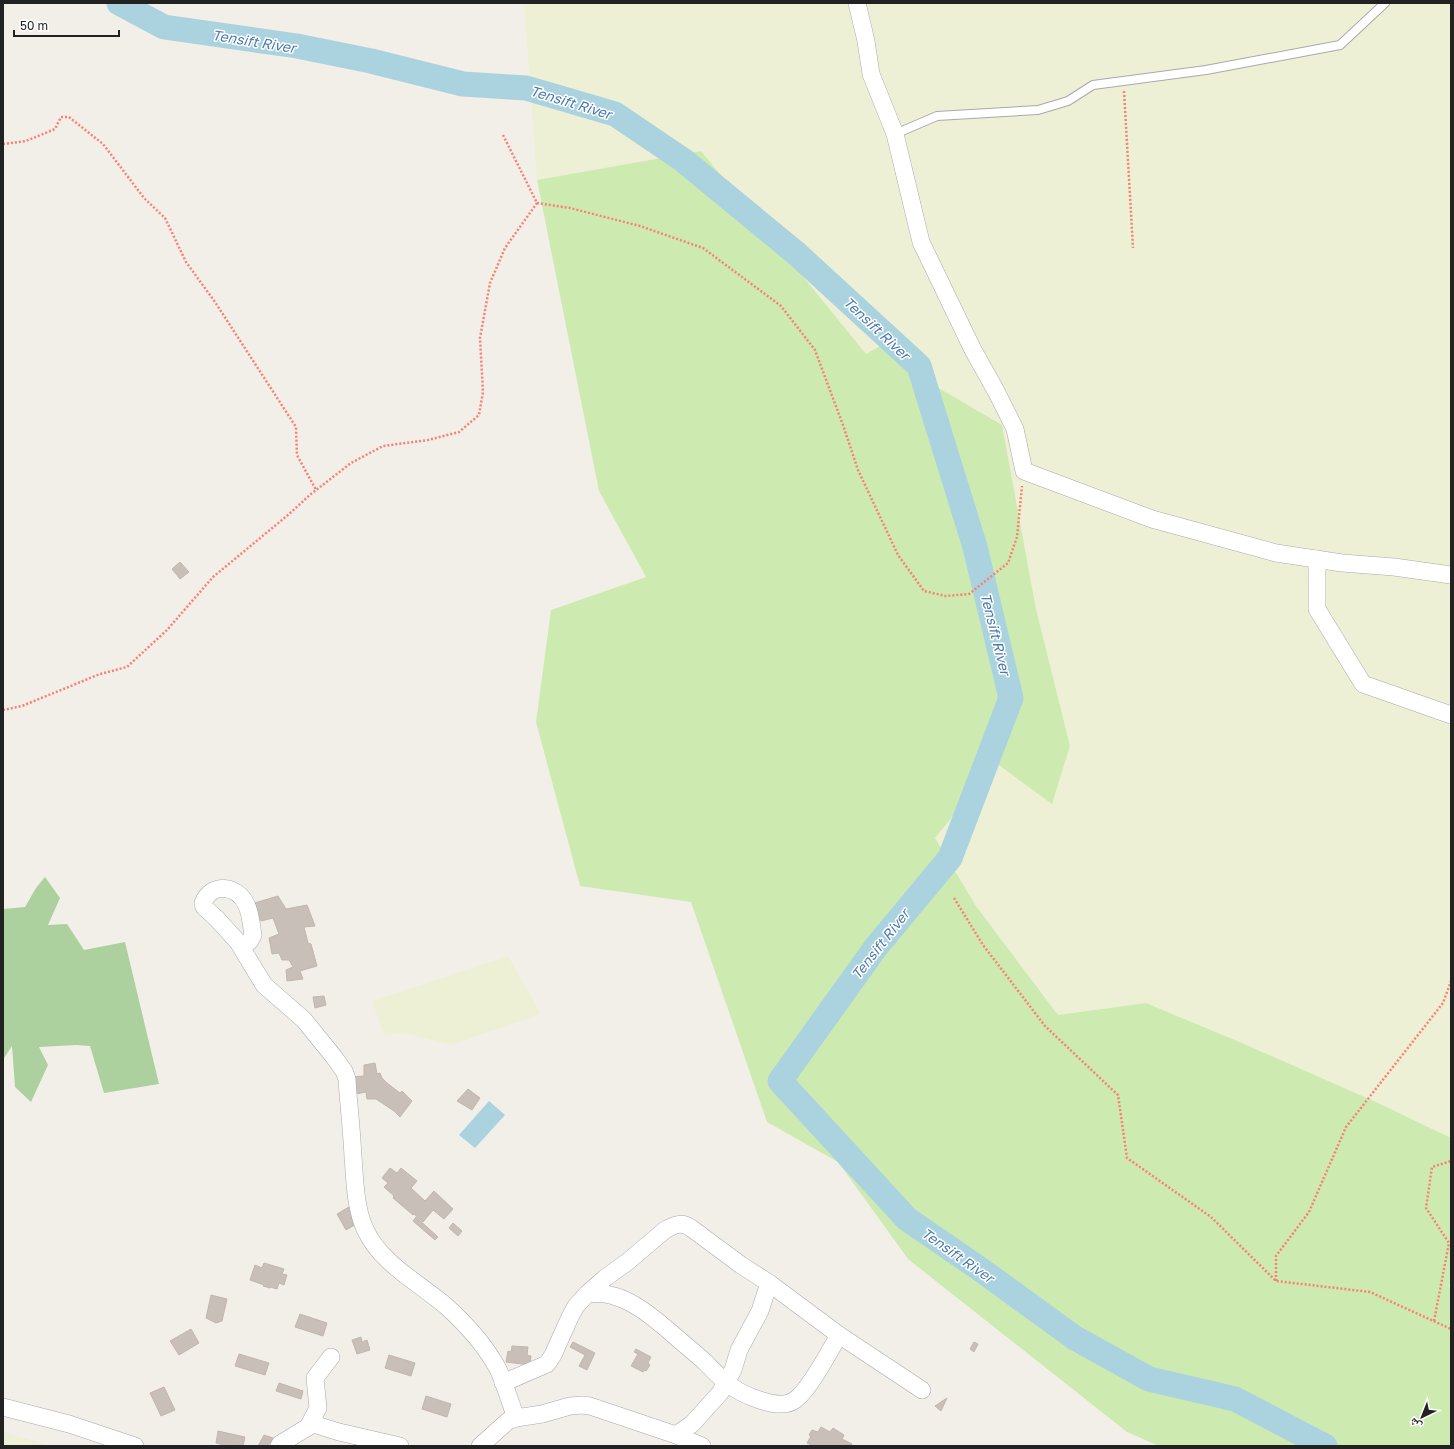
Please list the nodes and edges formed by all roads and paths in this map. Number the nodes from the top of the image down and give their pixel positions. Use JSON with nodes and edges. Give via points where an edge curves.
{"nodes":[{"id":1,"x":857,"y":3,"type":"edge"},
{"id":2,"x":1385,"y":3,"type":"edge"},
{"id":3,"x":1124,"y":81,"type":"junction"},
{"id":4,"x":895,"y":134,"type":"junction"},
{"id":5,"x":503,"y":135,"type":"dead end"},
{"id":6,"x":3,"y":144,"type":"edge"},
{"id":7,"x":537,"y":203,"type":"junction"},
{"id":8,"x":1133,"y":248,"type":"dead end"},
{"id":9,"x":1024,"y":471,"type":"junction"},
{"id":10,"x":316,"y":490,"type":"junction"},
{"id":11,"x":1318,"y":559,"type":"junction"},
{"id":12,"x":1451,"y":575,"type":"edge"},
{"id":13,"x":3,"y":710,"type":"edge"},
{"id":14,"x":1451,"y":715,"type":"edge"},
{"id":15,"x":954,"y":898,"type":"dead end"},
{"id":16,"x":241,"y":947,"type":"dead end"},
{"id":17,"x":1451,"y":981,"type":"edge"},
{"id":18,"x":1451,"y":1162,"type":"edge"},
{"id":19,"x":1276,"y":1281,"type":"junction"},
{"id":20,"x":769,"y":1283,"type":"junction"},
{"id":21,"x":587,"y":1294,"type":"junction"},
{"id":22,"x":1434,"y":1321,"type":"junction"},
{"id":23,"x":1451,"y":1329,"type":"edge"},
{"id":24,"x":839,"y":1335,"type":"junction"},
{"id":25,"x":331,"y":1357,"type":"dead end"},
{"id":26,"x":503,"y":1383,"type":"junction"},
{"id":27,"x":726,"y":1383,"type":"junction"},
{"id":28,"x":922,"y":1390,"type":"dead end"},
{"id":29,"x":3,"y":1407,"type":"edge"},
{"id":30,"x":516,"y":1418,"type":"junction"},
{"id":31,"x":308,"y":1427,"type":"junction"},
{"id":32,"x":676,"y":1436,"type":"junction"},
{"id":33,"x":135,"y":1446,"type":"edge"},
{"id":34,"x":279,"y":1446,"type":"edge"},
{"id":35,"x":400,"y":1446,"type":"edge"},
{"id":36,"x":480,"y":1446,"type":"edge"},
{"id":37,"x":702,"y":1446,"type":"edge"}],
"edges":[{"from":1,"to":4,"type":"street","via":[[871,74]]},
{"from":2,"to":3,"type":"lane","via":[[1340,45],[1206,70]]},
{"from":3,"to":4,"type":"lane","via":[[1093,85],[1068,101],[1038,110],[937,116]]},
{"from":3,"to":8,"type":"path"},
{"from":4,"to":9,"type":"street","via":[[921,242],[1015,429]]},
{"from":5,"to":7,"type":"path"},
{"from":6,"to":10,"type":"path","via":[[26,141],[55,129],[61,117],[69,117],[103,144],[144,198],[165,218],[186,262],[296,427],[297,455]]},
{"from":7,"to":9,"type":"path","via":[[570,208],[640,226],[703,248],[781,306],[814,350],[858,470],[898,555],[924,591],[946,596],[969,594],[1008,564],[1017,537]]},
{"from":7,"to":10,"type":"path","via":[[505,248],[490,283],[480,338],[483,392],[479,414],[459,432],[428,440],[383,446],[351,463]]},
{"from":9,"to":11,"type":"street","via":[[1174,526],[1276,553]]},
{"from":10,"to":13,"type":"path","via":[[213,577],[167,630],[127,667],[100,674],[22,706]]},
{"from":11,"to":12,"type":"street"},
{"from":11,"to":14,"type":"street","via":[[1318,609],[1363,684]]},
{"from":15,"to":19,"type":"path","via":[[982,945],[1045,1026],[1118,1095],[1127,1158],[1211,1217]]},
{"from":16,"to":26,"type":"street","via":[[264,985],[304,1020],[344,1071],[349,1100],[355,1192],[365,1229],[373,1244],[463,1322],[485,1347]]},
{"from":17,"to":19,"type":"path","via":[[1443,1003],[1346,1127],[1309,1212],[1276,1256]]},
{"from":18,"to":22,"type":"path","via":[[1432,1167],[1426,1208],[1450,1243]]},
{"from":19,"to":22,"type":"path","via":[[1370,1292]]},
{"from":20,"to":21,"type":"street","via":[[682,1224],[665,1230]]},
{"from":20,"to":24,"type":"street"},
{"from":20,"to":27,"type":"street","via":[[760,1311],[739,1350]]},
{"from":21,"to":26,"type":"street","via":[[572,1312],[549,1362]]},
{"from":21,"to":27,"type":"street","via":[[602,1293],[614,1296],[639,1308],[694,1352]]},
{"from":22,"to":23,"type":"path"},
{"from":24,"to":27,"type":"street","via":[[808,1385],[789,1404],[762,1401]]},
{"from":24,"to":28,"type":"street"},
{"from":25,"to":31,"type":"street","via":[[315,1378],[318,1408]]},
{"from":26,"to":30,"type":"street"},
{"from":27,"to":32,"type":"street","via":[[706,1410]]},
{"from":29,"to":33,"type":"street","via":[[69,1424]]},
{"from":30,"to":32,"type":"street","via":[[582,1405]]},
{"from":30,"to":36,"type":"street","via":[[508,1421]]},
{"from":31,"to":34,"type":"street"},
{"from":31,"to":35,"type":"street","via":[[313,1424]]},
{"from":32,"to":37,"type":"street"}]}
